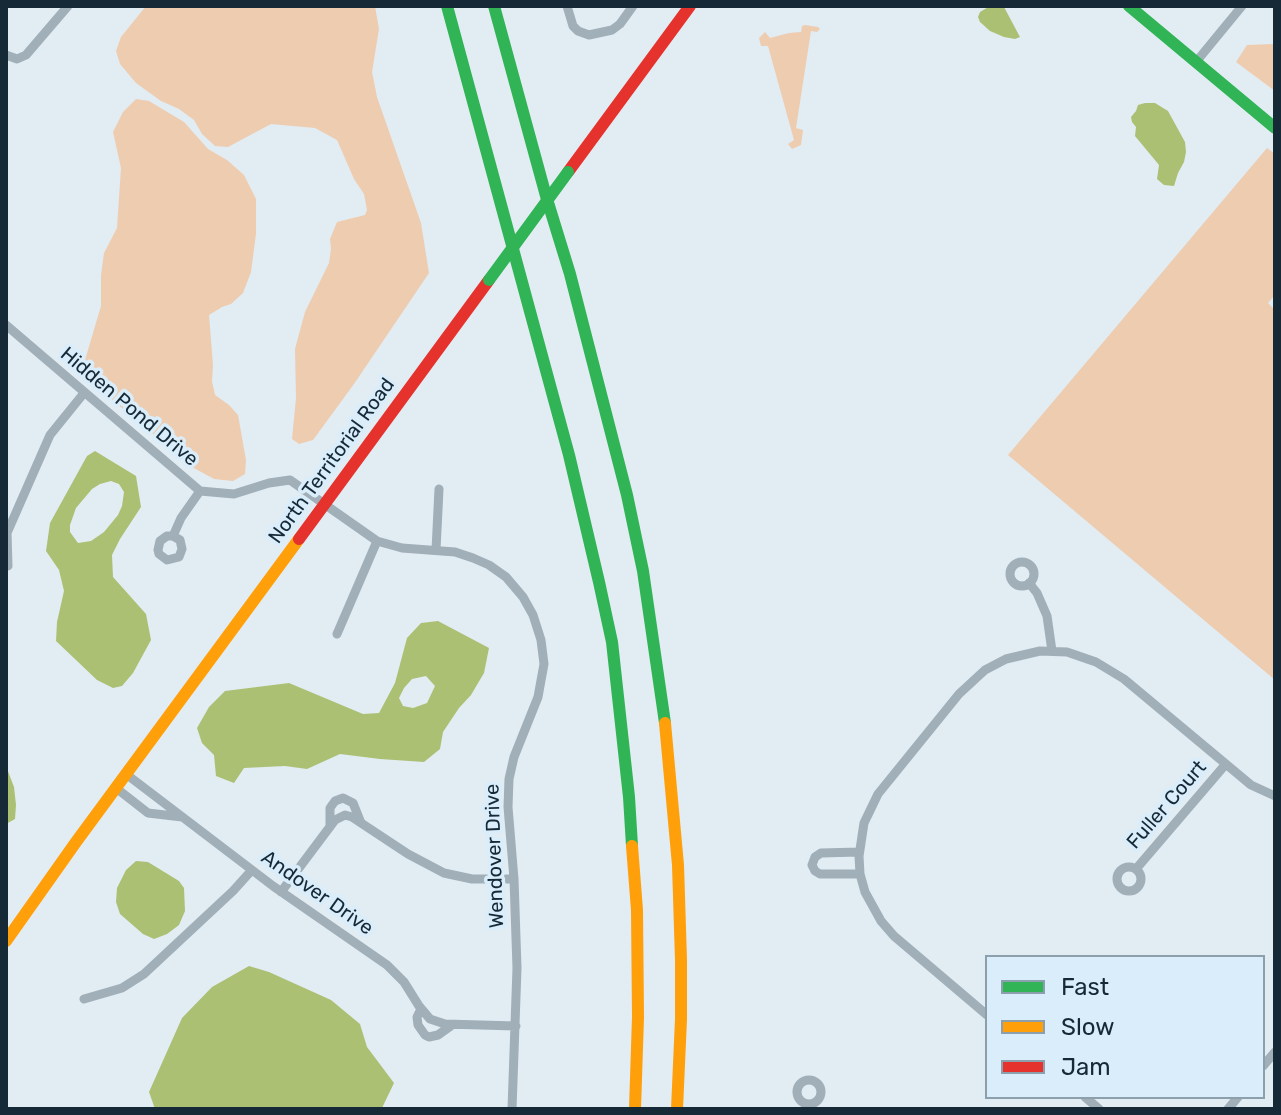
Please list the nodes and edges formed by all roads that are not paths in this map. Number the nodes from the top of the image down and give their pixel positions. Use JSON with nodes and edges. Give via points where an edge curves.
{"nodes":[{"id":1,"x":67,"y":6,"type":"edge"},
{"id":2,"x":447,"y":6,"type":"edge"},
{"id":3,"x":494,"y":6,"type":"edge"},
{"id":4,"x":567,"y":6,"type":"edge"},
{"id":5,"x":633,"y":6,"type":"edge"},
{"id":6,"x":690,"y":6,"type":"edge"},
{"id":7,"x":1129,"y":6,"type":"edge"},
{"id":8,"x":1242,"y":6,"type":"edge"},
{"id":9,"x":6,"y":55,"type":"edge"},
{"id":10,"x":1196,"y":62,"type":"junction"},
{"id":11,"x":1275,"y":128,"type":"edge"},
{"id":12,"x":6,"y":325,"type":"edge"},
{"id":13,"x":84,"y":393,"type":"junction"},
{"id":14,"x":439,"y":489,"type":"dead end"},
{"id":15,"x":200,"y":491,"type":"junction"},
{"id":16,"x":325,"y":505,"type":"junction"},
{"id":17,"x":173,"y":536,"type":"dead end"},
{"id":18,"x":377,"y":541,"type":"junction"},
{"id":19,"x":436,"y":550,"type":"junction"},
{"id":20,"x":8,"y":566,"type":"dead end"},
{"id":21,"x":1029,"y":583,"type":"dead end"},
{"id":22,"x":337,"y":634,"type":"dead end"},
{"id":23,"x":1052,"y":651,"type":"junction"},
{"id":24,"x":1225,"y":765,"type":"junction"},
{"id":25,"x":126,"y":774,"type":"junction"},
{"id":26,"x":116,"y":788,"type":"junction"},
{"id":27,"x":1275,"y":796,"type":"edge"},
{"id":28,"x":182,"y":817,"type":"junction"},
{"id":29,"x":361,"y":823,"type":"junction"},
{"id":30,"x":330,"y":828,"type":"junction"},
{"id":31,"x":859,"y":852,"type":"junction"},
{"id":32,"x":1136,"y":869,"type":"dead end"},
{"id":33,"x":251,"y":871,"type":"junction"},
{"id":34,"x":860,"y":874,"type":"junction"},
{"id":35,"x":514,"y":879,"type":"junction"},
{"id":36,"x":281,"y":892,"type":"junction"},
{"id":37,"x":6,"y":941,"type":"edge"},
{"id":38,"x":84,"y":999,"type":"dead end"},
{"id":39,"x":421,"y":1009,"type":"junction"},
{"id":40,"x":985,"y":1013,"type":"edge"},
{"id":41,"x":452,"y":1025,"type":"junction"},
{"id":42,"x":516,"y":1026,"type":"junction"},
{"id":43,"x":512,"y":1109,"type":"edge"},
{"id":44,"x":635,"y":1109,"type":"edge"},
{"id":45,"x":677,"y":1109,"type":"edge"}],
"edges":[{"from":1,"to":9,"type":"street","via":[[26,55]]},
{"from":2,"to":44,"type":"main road","via":[[569,455],[612,642],[637,910]]},
{"from":3,"to":45,"type":"main road","via":[[570,274],[643,571],[667,737],[678,865]]},
{"from":4,"to":5,"type":"street","via":[[573,26],[589,35],[612,30]]},
{"from":6,"to":16,"type":"main road","name":"North Territorial Road","bridge":true},
{"from":7,"to":10,"type":"main road"},
{"from":8,"to":10,"type":"street"},
{"from":10,"to":11,"type":"main road"},
{"from":12,"to":13,"type":"street","name":"Hidden Pond Drive"},
{"from":13,"to":15,"type":"street","name":"Hidden Pond Drive"},
{"from":13,"to":20,"type":"street","via":[[50,435],[7,533]]},
{"from":14,"to":19,"type":"street"},
{"from":15,"to":16,"type":"street","name":"Hidden Pond Drive","via":[[234,494],[290,480]]},
{"from":15,"to":17,"type":"street"},
{"from":16,"to":18,"type":"street","name":"Wendover Drive"},
{"from":16,"to":25,"type":"main road","name":"North Territorial Road"},
{"from":18,"to":19,"type":"street","name":"Wendover Drive"},
{"from":18,"to":22,"type":"street"},
{"from":19,"to":35,"type":"street","name":"Wendover Drive","via":[[473,558],[506,577],[529,607],[541,640],[541,685],[509,779]]},
{"from":21,"to":23,"type":"street","via":[[1047,616]]},
{"from":23,"to":24,"type":"street","via":[[1083,656],[1112,671]]},
{"from":23,"to":31,"type":"street","via":[[1006,659],[968,684],[878,794],[864,823]]},
{"from":24,"to":27,"type":"street"},
{"from":24,"to":32,"type":"street","name":"Fuller Court"},
{"from":25,"to":26,"type":"main road","name":"North Territorial Road"},
{"from":25,"to":28,"type":"street","name":"Andover Drive"},
{"from":26,"to":28,"type":"street","name":"Andover Drive","via":[[148,813]]},
{"from":26,"to":37,"type":"main road","name":"North Territorial Road"},
{"from":28,"to":33,"type":"street","name":"Andover Drive"},
{"from":29,"to":30,"type":"street","via":[[342,815]]},
{"from":29,"to":30,"type":"street","via":[[353,803],[343,798],[330,808]]},
{"from":29,"to":35,"type":"street","via":[[444,873]]},
{"from":30,"to":36,"type":"street"},
{"from":31,"to":34,"type":"street"},
{"from":31,"to":34,"type":"street","via":[[821,853],[812,865],[820,874]]},
{"from":33,"to":36,"type":"street","name":"Andover Drive"},
{"from":33,"to":38,"type":"street","via":[[144,974],[122,988]]},
{"from":34,"to":40,"type":"street","via":[[872,908],[887,929]]},
{"from":35,"to":42,"type":"street","name":"Wendover Drive"},
{"from":36,"to":39,"type":"street","name":"Andover Drive","via":[[387,965]]},
{"from":39,"to":41,"type":"street","name":"Andover Drive","via":[[438,1023]]},
{"from":39,"to":41,"type":"street","name":"Andover Drive","via":[[418,1025],[427,1036]]},
{"from":41,"to":42,"type":"street","name":"Andover Drive"},
{"from":42,"to":43,"type":"street","name":"Wendover Drive"}]}
